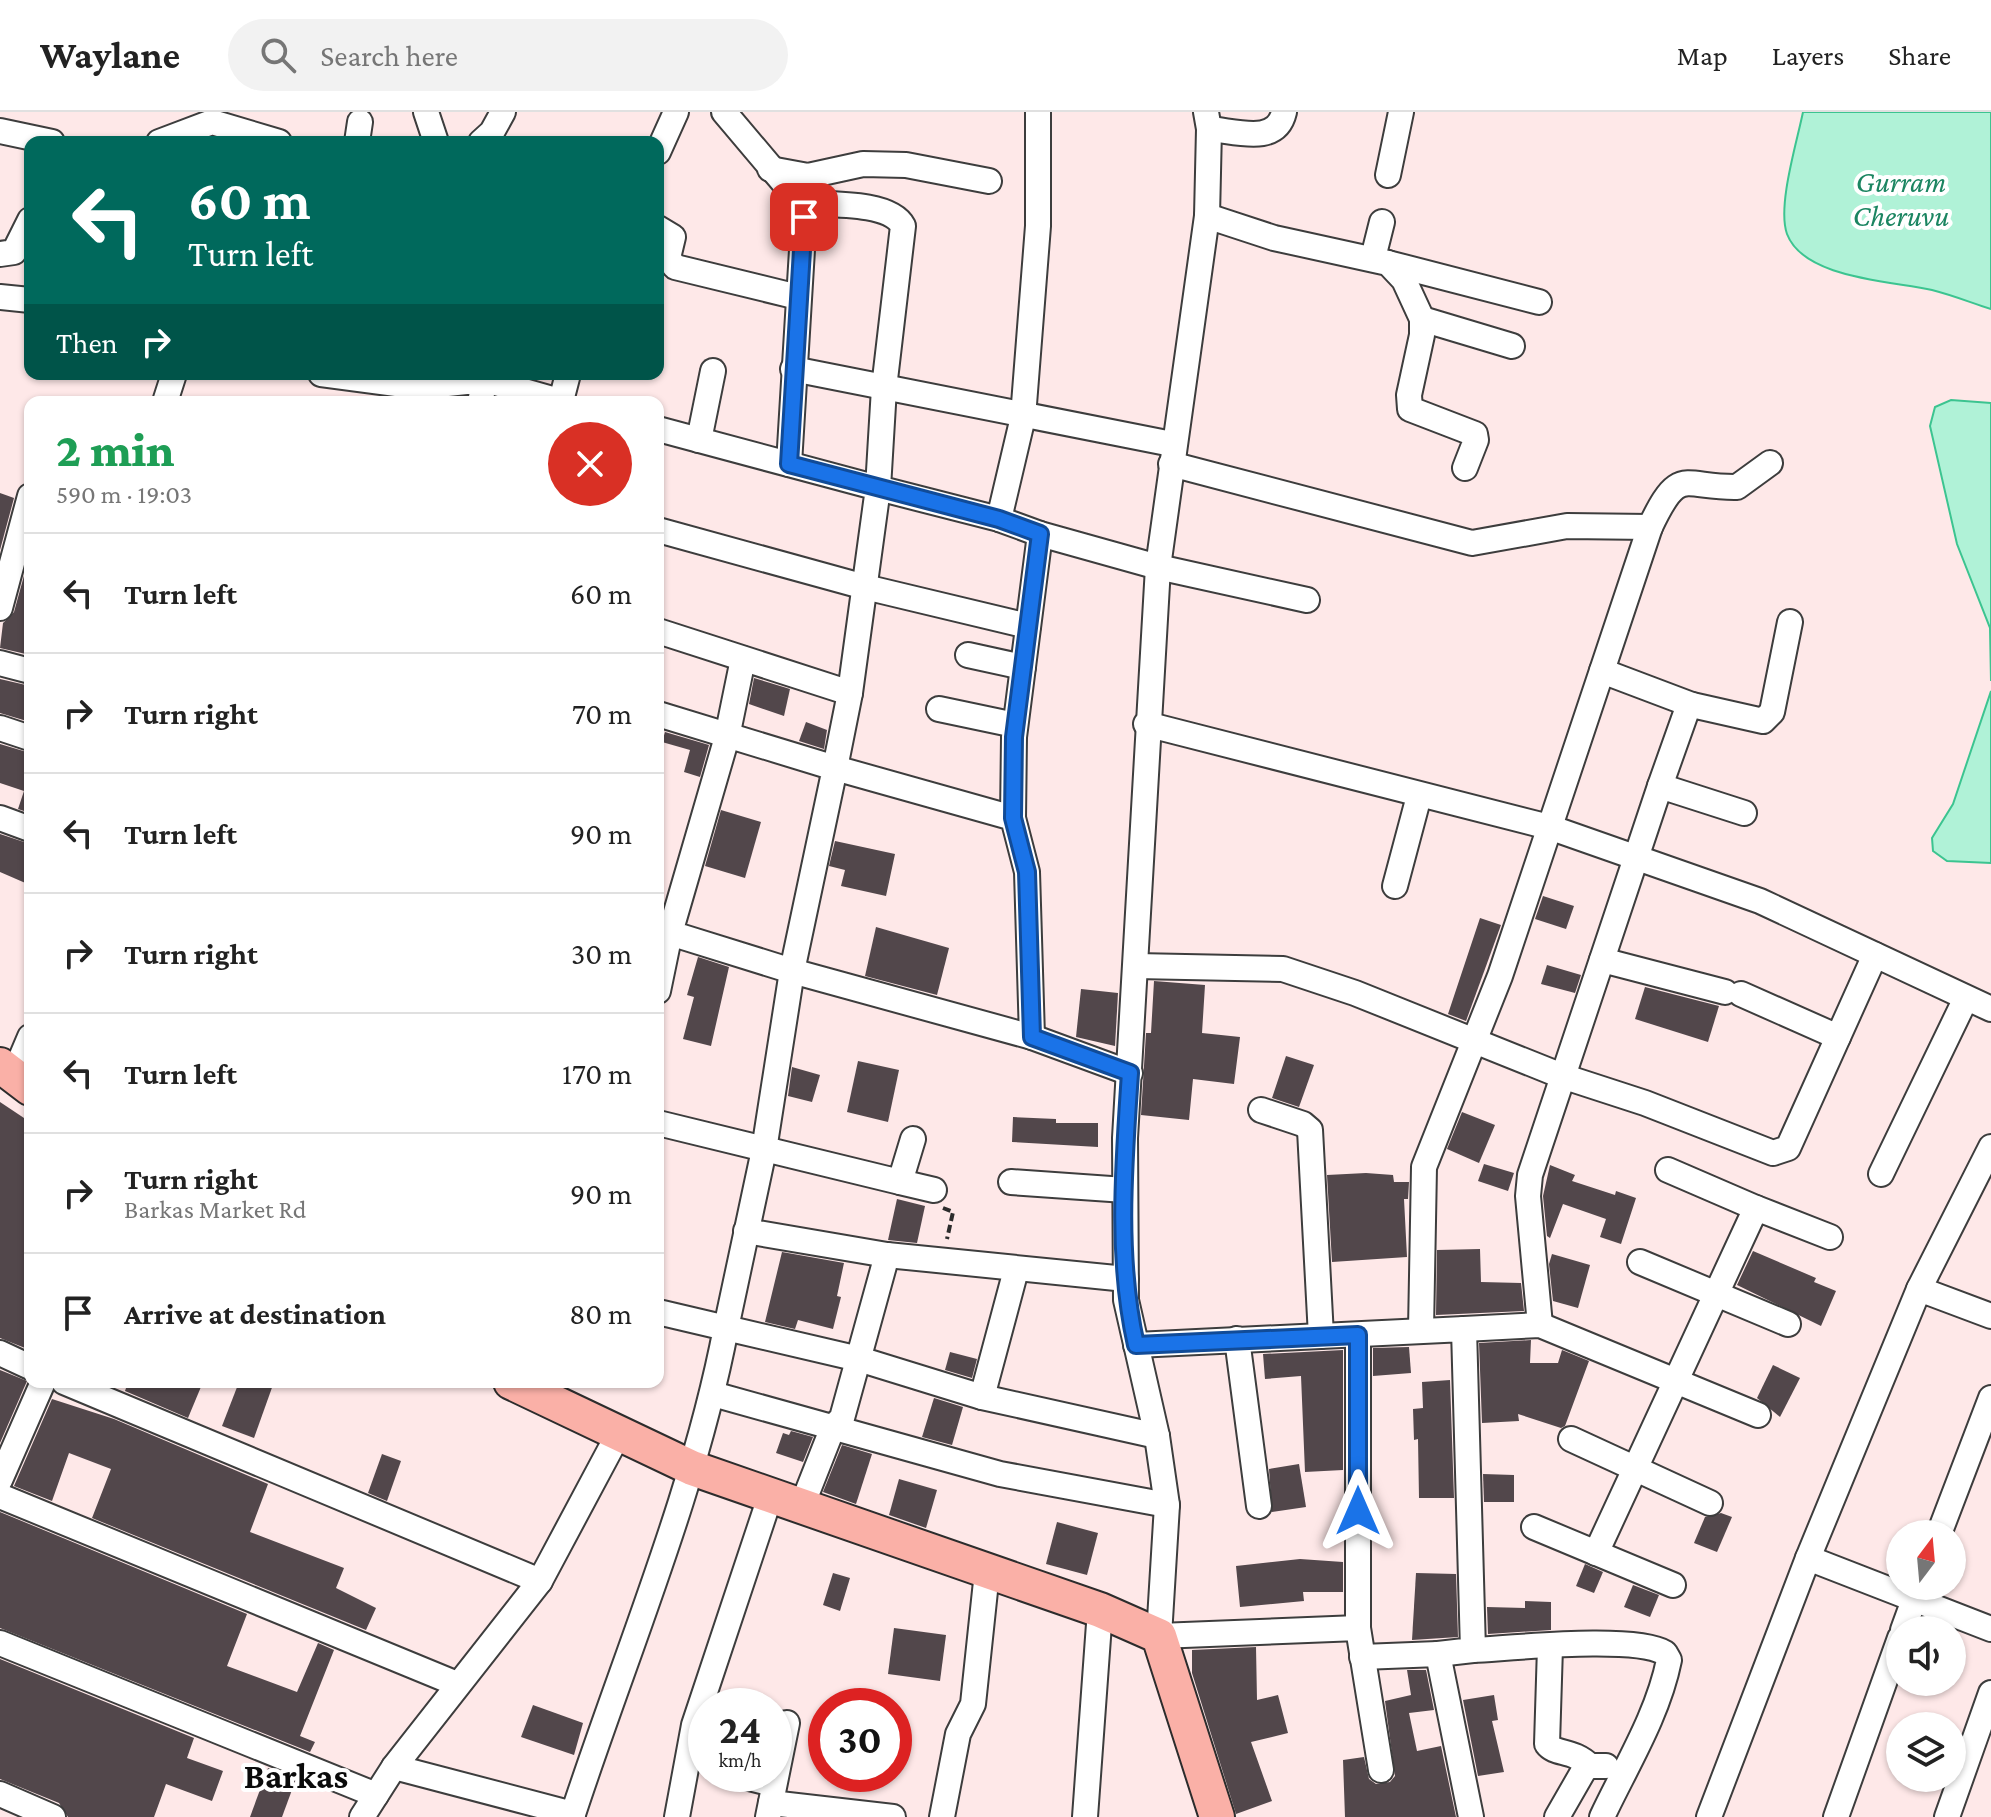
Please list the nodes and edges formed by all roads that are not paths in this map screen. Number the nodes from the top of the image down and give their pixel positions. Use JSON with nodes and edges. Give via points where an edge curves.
{"nodes":[{"id":1,"x":426,"y":112,"type":"edge"},
{"id":2,"x":503,"y":112,"type":"edge"},
{"id":3,"x":676,"y":112,"type":"edge"},
{"id":4,"x":724,"y":112,"type":"edge"},
{"id":5,"x":1038,"y":112,"type":"edge"},
{"id":6,"x":1284,"y":112,"type":"edge"},
{"id":7,"x":1401,"y":112,"type":"edge"},
{"id":8,"x":1208,"y":121,"type":"edge"},
{"id":9,"x":212,"y":125,"type":"edge"},
{"id":10,"x":0,"y":131,"type":"edge"},
{"id":11,"x":24,"y":136,"type":"edge"},
{"id":12,"x":178,"y":136,"type":"edge"},
{"id":13,"x":255,"y":136,"type":"edge"},
{"id":14,"x":434,"y":136,"type":"edge"},
{"id":15,"x":488,"y":136,"type":"edge"},
{"id":16,"x":664,"y":139,"type":"edge"},
{"id":17,"x":770,"y":169,"type":"junction"},
{"id":18,"x":1388,"y":175,"type":"dead end"},
{"id":19,"x":989,"y":181,"type":"dead end"},
{"id":20,"x":800,"y":203,"type":"junction"},
{"id":21,"x":1207,"y":216,"type":"junction"},
{"id":22,"x":1382,"y":222,"type":"dead end"},
{"id":23,"x":24,"y":232,"type":"edge"},
{"id":24,"x":664,"y":232,"type":"edge"},
{"id":25,"x":0,"y":254,"type":"edge"},
{"id":26,"x":1380,"y":260,"type":"junction"},
{"id":27,"x":0,"y":297,"type":"edge"},
{"id":28,"x":798,"y":297,"type":"junction"},
{"id":29,"x":24,"y":299,"type":"edge"},
{"id":30,"x":1539,"y":302,"type":"dead end"},
{"id":31,"x":1422,"y":319,"type":"junction"},
{"id":32,"x":1512,"y":346,"type":"dead end"},
{"id":33,"x":793,"y":369,"type":"junction"},
{"id":34,"x":713,"y":371,"type":"dead end"},
{"id":35,"x":369,"y":380,"type":"edge"},
{"id":36,"x":454,"y":380,"type":"edge"},
{"id":37,"x":465,"y":380,"type":"edge"},
{"id":38,"x":493,"y":385,"type":"edge"},
{"id":39,"x":884,"y":388,"type":"junction"},
{"id":40,"x":538,"y":396,"type":"edge"},
{"id":41,"x":1023,"y":417,"type":"junction"},
{"id":42,"x":664,"y":431,"type":"edge"},
{"id":43,"x":699,"y":440,"type":"junction"},
{"id":44,"x":1172,"y":454,"type":"junction"},
{"id":45,"x":1770,"y":463,"type":"dead end"},
{"id":46,"x":789,"y":464,"type":"junction"},
{"id":47,"x":1465,"y":468,"type":"dead end"},
{"id":48,"x":878,"y":488,"type":"junction"},
{"id":49,"x":24,"y":519,"type":"edge"},
{"id":50,"x":999,"y":519,"type":"junction"},
{"id":51,"x":1650,"y":527,"type":"junction"},
{"id":52,"x":664,"y":532,"type":"edge"},
{"id":53,"x":1040,"y":534,"type":"junction"},
{"id":54,"x":1158,"y":567,"type":"junction"},
{"id":55,"x":3,"y":584,"type":"edge"},
{"id":56,"x":865,"y":587,"type":"junction"},
{"id":57,"x":1307,"y":600,"type":"dead end"},
{"id":58,"x":0,"y":608,"type":"edge"},
{"id":59,"x":1790,"y":622,"type":"dead end"},
{"id":60,"x":1028,"y":626,"type":"junction"},
{"id":61,"x":664,"y":633,"type":"edge"},
{"id":62,"x":968,"y":655,"type":"dead end"},
{"id":63,"x":743,"y":659,"type":"junction"},
{"id":64,"x":0,"y":663,"type":"edge"},
{"id":65,"x":1023,"y":667,"type":"junction"},
{"id":66,"x":24,"y":669,"type":"edge"},
{"id":67,"x":1602,"y":671,"type":"junction"},
{"id":68,"x":850,"y":693,"type":"junction"},
{"id":69,"x":1692,"y":705,"type":"junction"},
{"id":70,"x":939,"y":709,"type":"dead end"},
{"id":71,"x":664,"y":716,"type":"edge"},
{"id":72,"x":1146,"y":724,"type":"junction"},
{"id":73,"x":1015,"y":725,"type":"junction"},
{"id":74,"x":0,"y":728,"type":"edge"},
{"id":75,"x":24,"y":736,"type":"edge"},
{"id":76,"x":727,"y":737,"type":"junction"},
{"id":77,"x":835,"y":768,"type":"junction"},
{"id":78,"x":1660,"y":786,"type":"junction"},
{"id":79,"x":1419,"y":796,"type":"junction"},
{"id":80,"x":1744,"y":813,"type":"dead end"},
{"id":81,"x":0,"y":818,"type":"edge"},
{"id":82,"x":1013,"y":818,"type":"junction"},
{"id":83,"x":24,"y":827,"type":"edge"},
{"id":84,"x":1549,"y":827,"type":"junction"},
{"id":85,"x":1635,"y":856,"type":"junction"},
{"id":86,"x":1395,"y":886,"type":"dead end"},
{"id":87,"x":664,"y":931,"type":"edge"},
{"id":88,"x":1875,"y":955,"type":"junction"},
{"id":89,"x":1602,"y":960,"type":"junction"},
{"id":90,"x":1136,"y":966,"type":"junction"},
{"id":91,"x":792,"y":971,"type":"junction"},
{"id":92,"x":1966,"y":998,"type":"junction"},
{"id":93,"x":1991,"y":1009,"type":"edge"},
{"id":94,"x":1032,"y":1037,"type":"junction"},
{"id":95,"x":1838,"y":1037,"type":"junction"},
{"id":96,"x":1478,"y":1040,"type":"junction"},
{"id":97,"x":24,"y":1052,"type":"edge"},
{"id":98,"x":1130,"y":1073,"type":"junction"},
{"id":99,"x":1562,"y":1076,"type":"junction"},
{"id":100,"x":14,"y":1077,"type":"edge"},
{"id":101,"x":1261,"y":1110,"type":"dead end"},
{"id":102,"x":664,"y":1125,"type":"edge"},
{"id":103,"x":913,"y":1139,"type":"dead end"},
{"id":104,"x":1991,"y":1147,"type":"edge"},
{"id":105,"x":764,"y":1150,"type":"junction"},
{"id":106,"x":1668,"y":1170,"type":"dead end"},
{"id":107,"x":1881,"y":1174,"type":"dead end"},
{"id":108,"x":900,"y":1182,"type":"junction"},
{"id":109,"x":1011,"y":1182,"type":"dead end"},
{"id":110,"x":934,"y":1190,"type":"road end"},
{"id":111,"x":1125,"y":1190,"type":"junction"},
{"id":112,"x":1756,"y":1208,"type":"junction"},
{"id":113,"x":746,"y":1231,"type":"junction"},
{"id":114,"x":1830,"y":1237,"type":"dead end"},
{"id":115,"x":887,"y":1255,"type":"junction"},
{"id":116,"x":1640,"y":1262,"type":"dead end"},
{"id":117,"x":1016,"y":1270,"type":"junction"},
{"id":118,"x":1126,"y":1279,"type":"junction"},
{"id":119,"x":1919,"y":1289,"type":"junction"},
{"id":120,"x":1716,"y":1294,"type":"junction"},
{"id":121,"x":664,"y":1313,"type":"edge"},
{"id":122,"x":1991,"y":1316,"type":"edge"},
{"id":123,"x":1788,"y":1324,"type":"dead end"},
{"id":124,"x":1540,"y":1325,"type":"junction"},
{"id":125,"x":726,"y":1328,"type":"junction"},
{"id":126,"x":1464,"y":1329,"type":"junction"},
{"id":127,"x":1421,"y":1330,"type":"junction"},
{"id":128,"x":1358,"y":1335,"type":"junction"},
{"id":129,"x":1321,"y":1336,"type":"junction"},
{"id":130,"x":1237,"y":1339,"type":"junction"},
{"id":131,"x":1136,"y":1345,"type":"junction"},
{"id":132,"x":0,"y":1353,"type":"edge"},
{"id":133,"x":859,"y":1359,"type":"junction"},
{"id":134,"x":24,"y":1364,"type":"edge"},
{"id":135,"x":1677,"y":1379,"type":"junction"},
{"id":136,"x":40,"y":1388,"type":"edge"},
{"id":137,"x":78,"y":1388,"type":"edge"},
{"id":138,"x":549,"y":1390,"type":"edge"},
{"id":139,"x":713,"y":1394,"type":"junction"},
{"id":140,"x":982,"y":1397,"type":"junction"},
{"id":141,"x":1991,"y":1398,"type":"edge"},
{"id":142,"x":1758,"y":1415,"type":"dead end"},
{"id":143,"x":833,"y":1427,"type":"junction"},
{"id":144,"x":619,"y":1433,"type":"junction"},
{"id":145,"x":1157,"y":1436,"type":"junction"},
{"id":146,"x":1571,"y":1439,"type":"dead end"},
{"id":147,"x":692,"y":1468,"type":"junction"},
{"id":148,"x":1635,"y":1468,"type":"junction"},
{"id":149,"x":0,"y":1480,"type":"edge"},
{"id":150,"x":0,"y":1496,"type":"edge"},
{"id":151,"x":786,"y":1503,"type":"junction"},
{"id":152,"x":1710,"y":1503,"type":"dead end"},
{"id":153,"x":1167,"y":1505,"type":"junction"},
{"id":154,"x":1259,"y":1506,"type":"dead end"},
{"id":155,"x":1944,"y":1520,"type":"edge"},
{"id":156,"x":1534,"y":1527,"type":"dead end"},
{"id":157,"x":1596,"y":1553,"type":"junction"},
{"id":158,"x":1808,"y":1558,"type":"junction"},
{"id":159,"x":987,"y":1572,"type":"junction"},
{"id":160,"x":540,"y":1581,"type":"junction"},
{"id":161,"x":1886,"y":1582,"type":"edge"},
{"id":162,"x":1673,"y":1585,"type":"dead end"},
{"id":163,"x":1933,"y":1600,"type":"edge"},
{"id":164,"x":1100,"y":1610,"type":"junction"},
{"id":165,"x":1358,"y":1628,"type":"junction"},
{"id":166,"x":1991,"y":1629,"type":"edge"},
{"id":167,"x":1159,"y":1636,"type":"junction"},
{"id":168,"x":0,"y":1643,"type":"edge"},
{"id":169,"x":1550,"y":1647,"type":"junction"},
{"id":170,"x":1473,"y":1650,"type":"junction"},
{"id":171,"x":1438,"y":1654,"type":"junction"},
{"id":172,"x":1362,"y":1657,"type":"junction"},
{"id":173,"x":1886,"y":1677,"type":"edge"},
{"id":174,"x":457,"y":1684,"type":"junction"},
{"id":175,"x":709,"y":1688,"type":"edge"},
{"id":176,"x":1991,"y":1693,"type":"edge"},
{"id":177,"x":1590,"y":1766,"type":"junction"},
{"id":178,"x":394,"y":1767,"type":"junction"},
{"id":179,"x":1625,"y":1768,"type":"junction"},
{"id":180,"x":1381,"y":1770,"type":"dead end"},
{"id":181,"x":688,"y":1787,"type":"edge"},
{"id":182,"x":0,"y":1794,"type":"edge"},
{"id":183,"x":376,"y":1795,"type":"junction"},
{"id":184,"x":771,"y":1801,"type":"edge"},
{"id":185,"x":517,"y":1809,"type":"edge"},
{"id":186,"x":572,"y":1815,"type":"edge"},
{"id":187,"x":53,"y":1817,"type":"edge"},
{"id":188,"x":362,"y":1817,"type":"edge"},
{"id":189,"x":677,"y":1817,"type":"edge"},
{"id":190,"x":893,"y":1817,"type":"edge"},
{"id":191,"x":942,"y":1817,"type":"edge"},
{"id":192,"x":1085,"y":1817,"type":"edge"},
{"id":193,"x":1217,"y":1817,"type":"edge"},
{"id":194,"x":1471,"y":1817,"type":"edge"},
{"id":195,"x":1557,"y":1817,"type":"edge"},
{"id":196,"x":1602,"y":1817,"type":"edge"},
{"id":197,"x":1709,"y":1817,"type":"edge"},
{"id":198,"x":1836,"y":1817,"type":"edge"},
{"id":199,"x":1947,"y":1817,"type":"edge"}],
"edges":[{"from":1,"to":14,"type":"street"},
{"from":2,"to":15,"type":"street"},
{"from":3,"to":16,"type":"street"},
{"from":4,"to":17,"type":"street"},
{"from":5,"to":41,"type":"street","via":[[1038,226]]},
{"from":6,"to":8,"type":"street","via":[[1279,126],[1268,134]]},
{"from":7,"to":18,"type":"street"},
{"from":8,"to":21,"type":"street"},
{"from":9,"to":12,"type":"street"},
{"from":9,"to":13,"type":"street"},
{"from":10,"to":11,"type":"street"},
{"from":17,"to":19,"type":"street","via":[[808,176],[863,164],[906,165]]},
{"from":17,"to":20,"type":"street"},
{"from":20,"to":28,"type":"street","via":[[804,217]]},
{"from":20,"to":39,"type":"street","via":[[885,210],[903,226]]},
{"from":21,"to":26,"type":"street","via":[[1274,238]]},
{"from":21,"to":44,"type":"street"},
{"from":22,"to":26,"type":"street"},
{"from":23,"to":25,"type":"street","via":[[14,252]]},
{"from":24,"to":28,"type":"street","via":[[673,237],[668,258],[675,267]]},
{"from":26,"to":30,"type":"street"},
{"from":26,"to":31,"type":"street","via":[[1404,280]]},
{"from":27,"to":29,"type":"street"},
{"from":28,"to":33,"type":"street"},
{"from":31,"to":32,"type":"street"},
{"from":31,"to":47,"type":"street","via":[[1408,403],[1413,413],[1475,434]]},
{"from":33,"to":39,"type":"street"},
{"from":33,"to":46,"type":"street"},
{"from":34,"to":43,"type":"street"},
{"from":35,"to":36,"type":"street","via":[[419,387]]},
{"from":37,"to":38,"type":"street"},
{"from":38,"to":40,"type":"street"},
{"from":39,"to":41,"type":"street"},
{"from":39,"to":48,"type":"street"},
{"from":41,"to":44,"type":"street"},
{"from":41,"to":50,"type":"street"},
{"from":42,"to":43,"type":"street"},
{"from":43,"to":46,"type":"street"},
{"from":44,"to":51,"type":"street","via":[[1472,543],[1567,526]]},
{"from":44,"to":54,"type":"street"},
{"from":45,"to":51,"type":"street","via":[[1737,487],[1686,480],[1662,501]]},
{"from":46,"to":48,"type":"street"},
{"from":48,"to":50,"type":"street"},
{"from":48,"to":56,"type":"street"},
{"from":49,"to":55,"type":"street"},
{"from":50,"to":53,"type":"street"},
{"from":51,"to":67,"type":"street"},
{"from":52,"to":56,"type":"street"},
{"from":53,"to":54,"type":"street"},
{"from":53,"to":60,"type":"street"},
{"from":54,"to":57,"type":"street"},
{"from":54,"to":72,"type":"street"},
{"from":55,"to":58,"type":"street"},
{"from":56,"to":60,"type":"street"},
{"from":56,"to":68,"type":"street"},
{"from":59,"to":69,"type":"street","via":[[1768,717],[1763,721]]},
{"from":60,"to":65,"type":"street"},
{"from":61,"to":63,"type":"street"},
{"from":62,"to":65,"type":"street"},
{"from":63,"to":68,"type":"street"},
{"from":63,"to":76,"type":"street"},
{"from":64,"to":66,"type":"street"},
{"from":65,"to":73,"type":"street"},
{"from":67,"to":69,"type":"street"},
{"from":67,"to":84,"type":"street"},
{"from":68,"to":77,"type":"street"},
{"from":69,"to":78,"type":"street"},
{"from":70,"to":73,"type":"street"},
{"from":71,"to":76,"type":"street"},
{"from":72,"to":79,"type":"street"},
{"from":72,"to":90,"type":"street"},
{"from":73,"to":82,"type":"street"},
{"from":74,"to":75,"type":"street"},
{"from":76,"to":77,"type":"street"},
{"from":76,"to":87,"type":"street"},
{"from":77,"to":82,"type":"street"},
{"from":77,"to":91,"type":"street"},
{"from":78,"to":80,"type":"street"},
{"from":78,"to":85,"type":"street"},
{"from":79,"to":84,"type":"street"},
{"from":79,"to":86,"type":"street"},
{"from":81,"to":83,"type":"street"},
{"from":82,"to":94,"type":"street","via":[[1027,872]]},
{"from":84,"to":85,"type":"street"},
{"from":84,"to":96,"type":"street"},
{"from":85,"to":88,"type":"street","via":[[1760,901]]},
{"from":85,"to":89,"type":"street"},
{"from":87,"to":91,"type":"street"},
{"from":88,"to":92,"type":"street"},
{"from":88,"to":95,"type":"street"},
{"from":89,"to":95,"type":"street","via":[[1733,993]]},
{"from":89,"to":99,"type":"street"},
{"from":90,"to":96,"type":"street","via":[[1283,969]]},
{"from":90,"to":98,"type":"street"},
{"from":91,"to":94,"type":"street"},
{"from":91,"to":105,"type":"street"},
{"from":92,"to":93,"type":"street"},
{"from":92,"to":107,"type":"street"},
{"from":94,"to":98,"type":"street"},
{"from":95,"to":99,"type":"street","via":[[1788,1148],[1780,1153]]},
{"from":96,"to":99,"type":"street"},
{"from":96,"to":127,"type":"street","via":[[1424,1167]]},
{"from":97,"to":100,"type":"street"},
{"from":98,"to":111,"type":"street"},
{"from":99,"to":124,"type":"street","via":[[1528,1196]]},
{"from":101,"to":129,"type":"street","via":[[1303,1124],[1313,1140]]},
{"from":102,"to":105,"type":"street"},
{"from":103,"to":108,"type":"street"},
{"from":104,"to":119,"type":"street"},
{"from":105,"to":108,"type":"street"},
{"from":105,"to":113,"type":"street"},
{"from":106,"to":112,"type":"street"},
{"from":108,"to":110,"type":"street"},
{"from":109,"to":111,"type":"street"},
{"from":111,"to":118,"type":"street"},
{"from":112,"to":114,"type":"street"},
{"from":112,"to":120,"type":"street"},
{"from":113,"to":115,"type":"street"},
{"from":113,"to":125,"type":"street"},
{"from":115,"to":117,"type":"street"},
{"from":115,"to":133,"type":"street"},
{"from":116,"to":120,"type":"street"},
{"from":117,"to":118,"type":"street"},
{"from":117,"to":140,"type":"street"},
{"from":118,"to":131,"type":"street"},
{"from":119,"to":122,"type":"street"},
{"from":119,"to":158,"type":"street"},
{"from":120,"to":123,"type":"street"},
{"from":120,"to":135,"type":"street"},
{"from":121,"to":125,"type":"street"},
{"from":124,"to":126,"type":"street"},
{"from":124,"to":135,"type":"street"},
{"from":125,"to":133,"type":"street"},
{"from":125,"to":139,"type":"street"},
{"from":126,"to":127,"type":"street"},
{"from":126,"to":170,"type":"street"},
{"from":127,"to":128,"type":"street"},
{"from":128,"to":129,"type":"street"},
{"from":128,"to":165,"type":"street"},
{"from":129,"to":130,"type":"street"},
{"from":130,"to":131,"type":"street"},
{"from":130,"to":154,"type":"street"},
{"from":131,"to":145,"type":"street"},
{"from":132,"to":134,"type":"street"},
{"from":133,"to":140,"type":"street"},
{"from":133,"to":143,"type":"street","via":[[842,1418]]},
{"from":135,"to":142,"type":"street"},
{"from":135,"to":148,"type":"street"},
{"from":136,"to":149,"type":"street"},
{"from":137,"to":160,"type":"street"},
{"from":138,"to":144,"type":"street"},
{"from":139,"to":143,"type":"street"},
{"from":139,"to":147,"type":"street"},
{"from":140,"to":145,"type":"street"},
{"from":141,"to":155,"type":"street"},
{"from":143,"to":151,"type":"street"},
{"from":143,"to":153,"type":"street","via":[[1000,1474]]},
{"from":144,"to":147,"type":"street"},
{"from":144,"to":160,"type":"street"},
{"from":145,"to":153,"type":"street"},
{"from":146,"to":148,"type":"street"},
{"from":147,"to":151,"type":"street"},
{"from":147,"to":186,"type":"street"},
{"from":148,"to":152,"type":"street"},
{"from":148,"to":157,"type":"street"},
{"from":150,"to":174,"type":"street"},
{"from":151,"to":159,"type":"street"},
{"from":151,"to":175,"type":"street"},
{"from":153,"to":167,"type":"street"},
{"from":156,"to":157,"type":"street"},
{"from":157,"to":162,"type":"street"},
{"from":158,"to":161,"type":"street"},
{"from":158,"to":197,"type":"street"},
{"from":159,"to":164,"type":"street"},
{"from":159,"to":191,"type":"street","via":[[973,1704],[958,1734]]},
{"from":160,"to":174,"type":"street"},
{"from":163,"to":166,"type":"street"},
{"from":164,"to":167,"type":"street"},
{"from":164,"to":192,"type":"street"},
{"from":165,"to":167,"type":"street"},
{"from":165,"to":172,"type":"street"},
{"from":167,"to":193,"type":"street"},
{"from":168,"to":183,"type":"street"},
{"from":169,"to":170,"type":"street"},
{"from":169,"to":177,"type":"street","via":[[1547,1744],[1552,1751],[1578,1755]]},
{"from":169,"to":179,"type":"street","via":[[1647,1647],[1665,1653],[1667,1671]]},
{"from":170,"to":171,"type":"street"},
{"from":171,"to":172,"type":"street"},
{"from":171,"to":194,"type":"street"},
{"from":172,"to":180,"type":"street"},
{"from":173,"to":198,"type":"street"},
{"from":174,"to":178,"type":"street"},
{"from":176,"to":199,"type":"street"},
{"from":177,"to":179,"type":"street"},
{"from":177,"to":195,"type":"street"},
{"from":178,"to":183,"type":"street"},
{"from":178,"to":185,"type":"street"},
{"from":179,"to":196,"type":"street"},
{"from":181,"to":189,"type":"street"},
{"from":182,"to":187,"type":"street"},
{"from":183,"to":188,"type":"street"},
{"from":184,"to":190,"type":"street"},
{"from":185,"to":186,"type":"street"}]}
